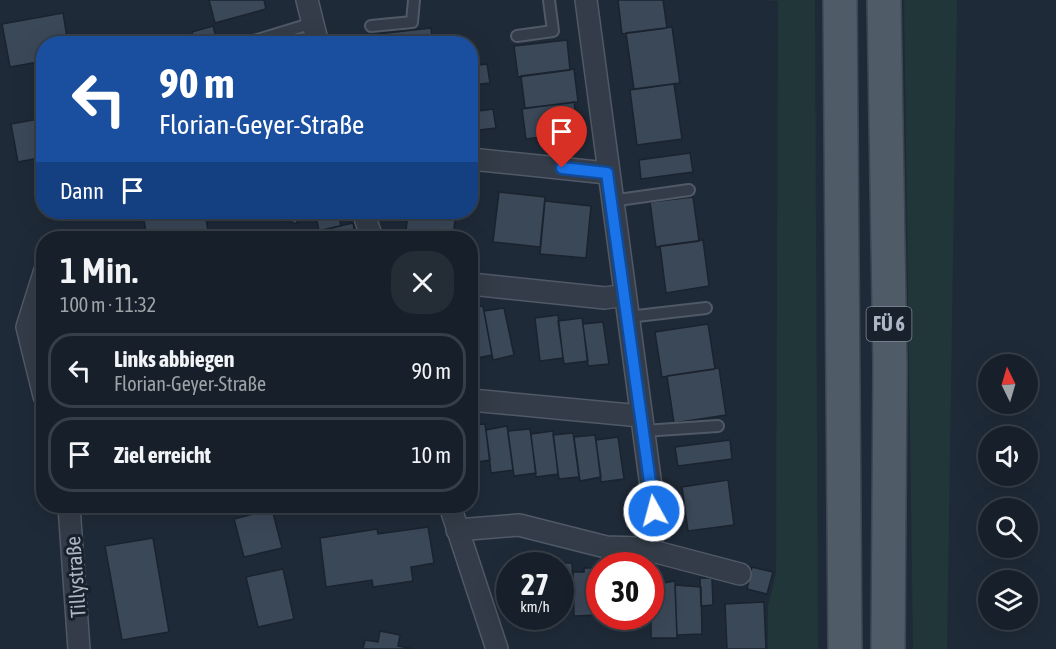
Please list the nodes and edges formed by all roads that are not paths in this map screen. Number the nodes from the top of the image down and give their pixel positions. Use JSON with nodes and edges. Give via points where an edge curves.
{"nodes":[{"id":1,"x":307,"y":0,"type":"edge"},
{"id":2,"x":414,"y":0,"type":"edge"},
{"id":3,"x":549,"y":0,"type":"edge"},
{"id":4,"x":586,"y":0,"type":"edge"},
{"id":5,"x":840,"y":0,"type":"edge"},
{"id":6,"x":884,"y":0,"type":"edge"},
{"id":7,"x":371,"y":26,"type":"dead end"},
{"id":8,"x":315,"y":33,"type":"edge"},
{"id":9,"x":296,"y":36,"type":"edge"},
{"id":10,"x":517,"y":36,"type":"dead end"},
{"id":11,"x":478,"y":160,"type":"edge"},
{"id":12,"x":607,"y":173,"type":"junction"},
{"id":13,"x":689,"y":190,"type":"dead end"},
{"id":14,"x":611,"y":201,"type":"junction"},
{"id":15,"x":478,"y":285,"type":"edge"},
{"id":16,"x":625,"y":295,"type":"junction"},
{"id":17,"x":36,"y":298,"type":"edge"},
{"id":18,"x":706,"y":308,"type":"dead end"},
{"id":19,"x":628,"y":317,"type":"junction"},
{"id":20,"x":36,"y":364,"type":"edge"},
{"id":21,"x":478,"y":401,"type":"edge"},
{"id":22,"x":642,"y":423,"type":"junction"},
{"id":23,"x":718,"y":426,"type":"dead end"},
{"id":24,"x":69,"y":513,"type":"edge"},
{"id":25,"x":452,"y":513,"type":"edge"},
{"id":26,"x":457,"y":530,"type":"junction"},
{"id":27,"x":641,"y":548,"type":"junction"},
{"id":28,"x":741,"y":574,"type":"dead end"},
{"id":29,"x":79,"y":649,"type":"edge"},
{"id":30,"x":497,"y":649,"type":"edge"},
{"id":31,"x":845,"y":649,"type":"edge"},
{"id":32,"x":888,"y":649,"type":"edge"}],
"edges":[{"from":1,"to":8,"type":"street"},
{"from":2,"to":7,"type":"lane","via":[[412,22]]},
{"from":3,"to":10,"type":"lane","via":[[553,31]]},
{"from":4,"to":12,"type":"street"},
{"from":5,"to":31,"type":"main road","number":"FÜ 6"},
{"from":6,"to":32,"type":"main road","number":"FÜ 6","via":[[890,366]]},
{"from":8,"to":9,"type":"lane"},
{"from":11,"to":12,"type":"street"},
{"from":12,"to":14,"type":"street"},
{"from":13,"to":14,"type":"lane"},
{"from":14,"to":16,"type":"street"},
{"from":15,"to":16,"type":"street","via":[[605,297]]},
{"from":16,"to":19,"type":"street"},
{"from":17,"to":20,"type":"street","via":[[27,327]]},
{"from":18,"to":19,"type":"lane"},
{"from":19,"to":22,"type":"street"},
{"from":21,"to":22,"type":"street"},
{"from":22,"to":23,"type":"lane"},
{"from":22,"to":27,"type":"street","via":[[657,531]]},
{"from":24,"to":29,"type":"street","name":"Tillystraße"},
{"from":25,"to":26,"type":"street"},
{"from":26,"to":27,"type":"street","via":[[519,525],[606,548]]},
{"from":26,"to":30,"type":"street"},
{"from":27,"to":28,"type":"street"}]}
